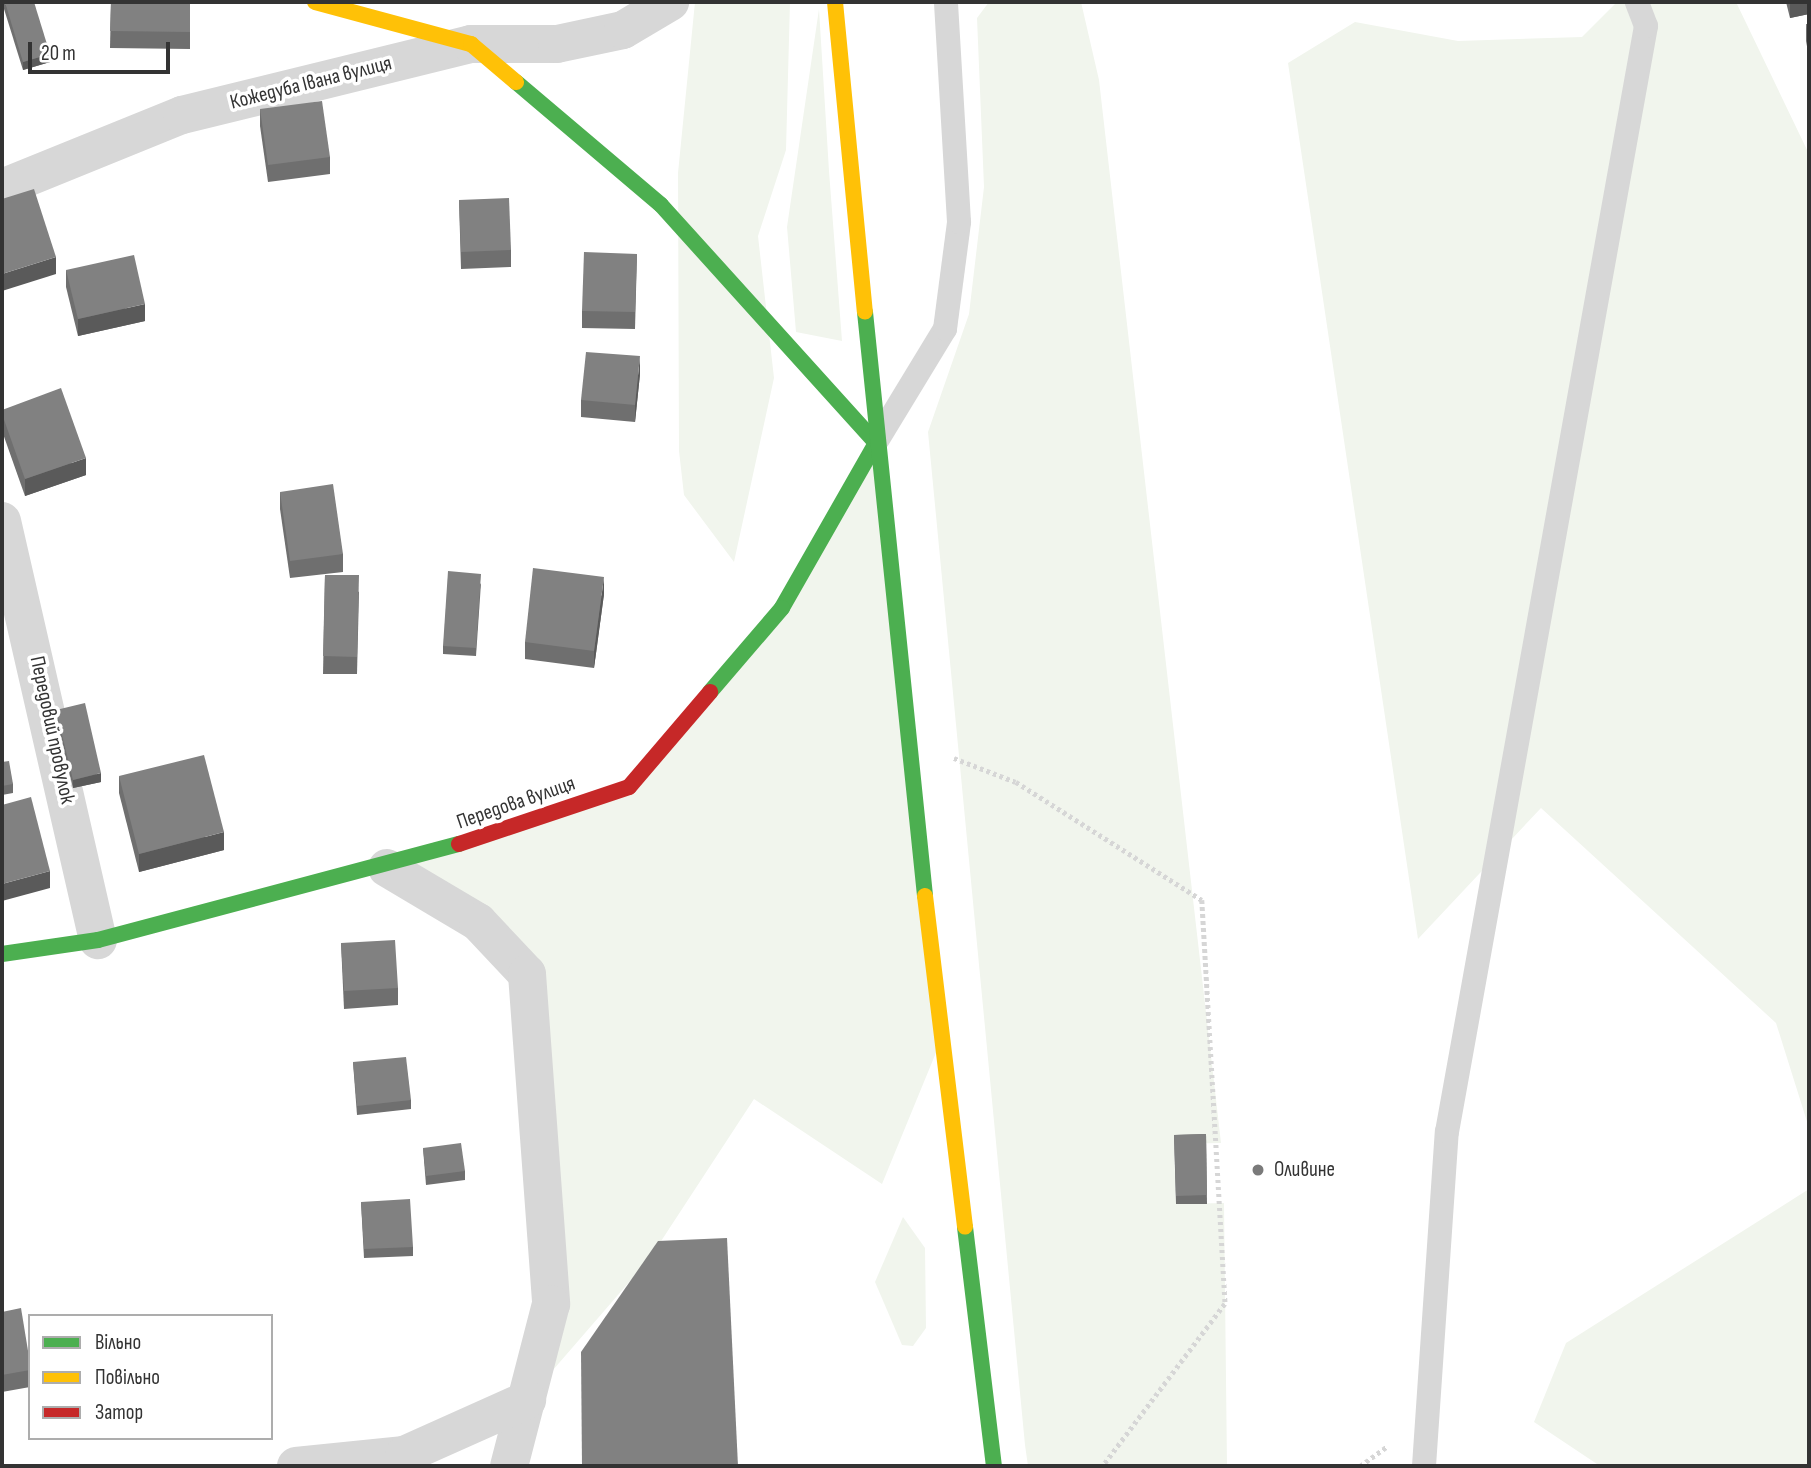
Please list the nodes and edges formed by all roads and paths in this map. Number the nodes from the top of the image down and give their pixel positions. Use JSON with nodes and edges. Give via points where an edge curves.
{"nodes":[{"id":1,"x":315,"y":2,"type":"edge"},
{"id":2,"x":670,"y":2,"type":"edge"},
{"id":3,"x":835,"y":2,"type":"edge"},
{"id":4,"x":946,"y":2,"type":"edge"},
{"id":5,"x":1637,"y":2,"type":"edge"},
{"id":6,"x":471,"y":44,"type":"junction"},
{"id":7,"x":2,"y":188,"type":"edge"},
{"id":8,"x":876,"y":443,"type":"junction"},
{"id":9,"x":2,"y":521,"type":"edge"},
{"id":10,"x":906,"y":739,"type":"junction"},
{"id":11,"x":387,"y":869,"type":"junction"},
{"id":12,"x":98,"y":940,"type":"junction"},
{"id":13,"x":2,"y":954,"type":"edge"},
{"id":14,"x":527,"y":1400,"type":"junction"},
{"id":15,"x":414,"y":1461,"type":"edge"},
{"id":16,"x":296,"y":1466,"type":"edge"},
{"id":17,"x":509,"y":1466,"type":"edge"},
{"id":18,"x":994,"y":1466,"type":"edge"},
{"id":19,"x":1103,"y":1466,"type":"edge"},
{"id":20,"x":1424,"y":1466,"type":"edge"}],
"edges":[{"from":1,"to":6,"type":"street","name":"Кожедуба Івана вулиця"},
{"from":2,"to":6,"type":"street","via":[[623,30],[557,44]]},
{"from":3,"to":8,"type":"street"},
{"from":4,"to":8,"type":"lane","via":[[959,222],[944,329]]},
{"from":5,"to":20,"type":"lane","via":[[1646,26],[1447,1132]]},
{"from":6,"to":7,"type":"street","name":"Кожедуба Івана вулиця","via":[[182,115]]},
{"from":6,"to":8,"type":"street","via":[[661,205]]},
{"from":8,"to":10,"type":"street"},
{"from":8,"to":11,"type":"street","name":"Передова вулиця","via":[[782,608],[629,787]]},
{"from":9,"to":12,"type":"street","name":"Передовий провулок"},
{"from":10,"to":18,"type":"street"},
{"from":10,"to":19,"type":"path","via":[[1016,782],[1202,900],[1225,1304]]},
{"from":11,"to":12,"type":"street","name":"Передова вулиця"},
{"from":11,"to":14,"type":"street","via":[[478,922],[527,974],[551,1304]]},
{"from":12,"to":13,"type":"street","name":"Передова вулиця"},
{"from":14,"to":15,"type":"street"},
{"from":14,"to":17,"type":"street"},
{"from":15,"to":16,"type":"street"}]}
